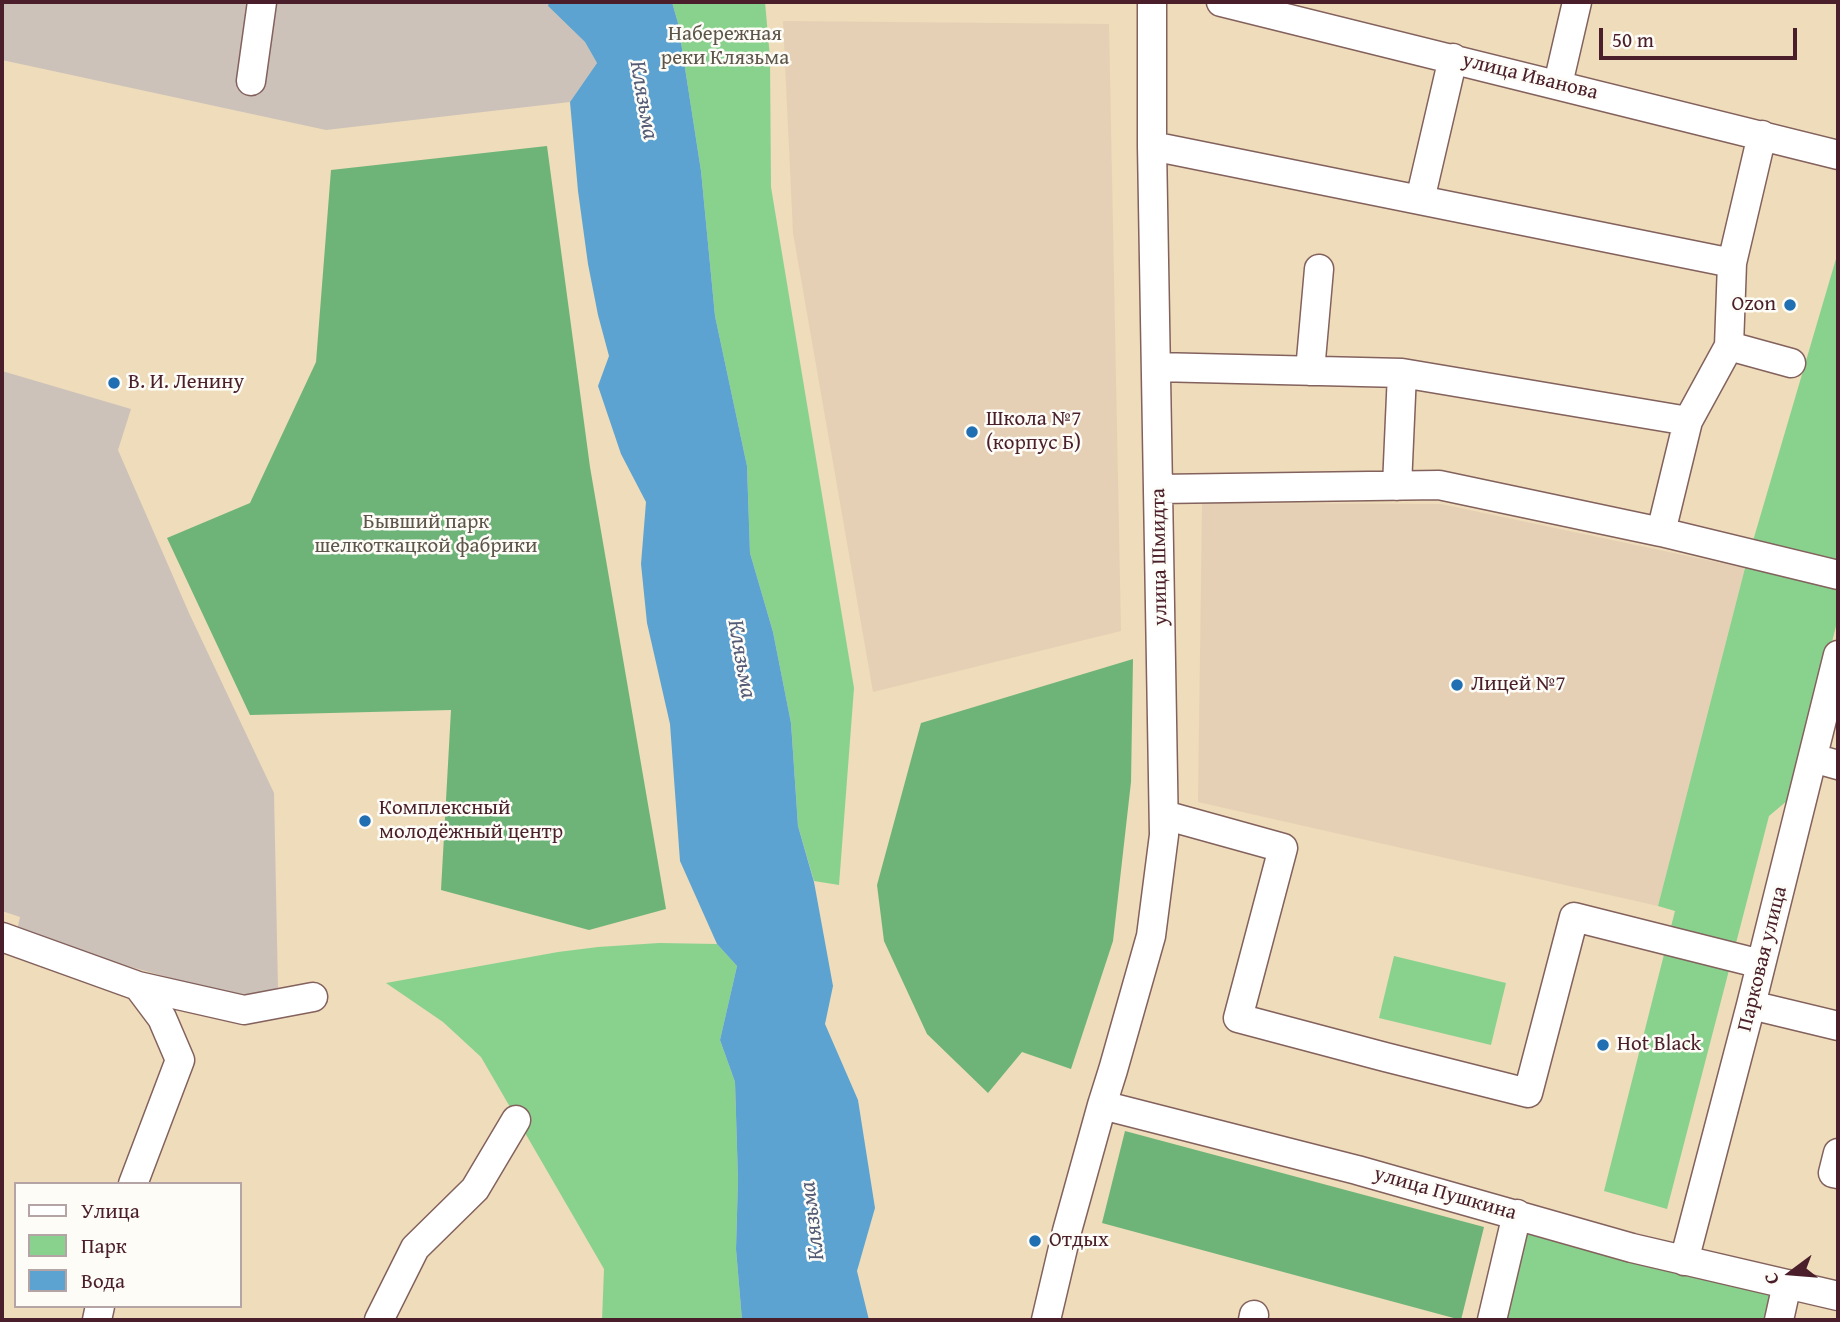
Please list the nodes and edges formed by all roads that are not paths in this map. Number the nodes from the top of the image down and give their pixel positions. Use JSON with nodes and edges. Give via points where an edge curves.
{"nodes":[{"id":1,"x":262,"y":2,"type":"edge"},
{"id":2,"x":1152,"y":2,"type":"edge"},
{"id":3,"x":1221,"y":2,"type":"edge"},
{"id":4,"x":1577,"y":2,"type":"edge"},
{"id":5,"x":1453,"y":58,"type":"junction"},
{"id":6,"x":250,"y":81,"type":"dead end"},
{"id":7,"x":1558,"y":84,"type":"junction"},
{"id":8,"x":1762,"y":135,"type":"junction"},
{"id":9,"x":1152,"y":146,"type":"junction"},
{"id":10,"x":1838,"y":155,"type":"edge"},
{"id":11,"x":1420,"y":200,"type":"junction"},
{"id":12,"x":1732,"y":263,"type":"junction"},
{"id":13,"x":1319,"y":270,"type":"dead end"},
{"id":14,"x":1729,"y":346,"type":"junction"},
{"id":15,"x":1791,"y":363,"type":"dead end"},
{"id":16,"x":1156,"y":367,"type":"junction"},
{"id":17,"x":1310,"y":371,"type":"junction"},
{"id":18,"x":1402,"y":373,"type":"junction"},
{"id":19,"x":1688,"y":421,"type":"junction"},
{"id":20,"x":1397,"y":486,"type":"junction"},
{"id":21,"x":1158,"y":489,"type":"junction"},
{"id":22,"x":1661,"y":532,"type":"junction"},
{"id":23,"x":1838,"y":575,"type":"edge"},
{"id":24,"x":1838,"y":655,"type":"edge"},
{"id":25,"x":1825,"y":762,"type":"edge"},
{"id":26,"x":1164,"y":815,"type":"junction"},
{"id":27,"x":2,"y":937,"type":"edge"},
{"id":28,"x":1761,"y":964,"type":"junction"},
{"id":29,"x":138,"y":986,"type":"junction"},
{"id":30,"x":313,"y":997,"type":"dead end"},
{"id":31,"x":1751,"y":1005,"type":"junction"},
{"id":32,"x":1838,"y":1026,"type":"edge"},
{"id":33,"x":1102,"y":1105,"type":"junction"},
{"id":34,"x":516,"y":1120,"type":"dead end"},
{"id":35,"x":1838,"y":1153,"type":"edge"},
{"id":36,"x":1838,"y":1174,"type":"edge"},
{"id":37,"x":134,"y":1182,"type":"edge"},
{"id":38,"x":1517,"y":1214,"type":"junction"},
{"id":39,"x":1684,"y":1261,"type":"junction"},
{"id":40,"x":1787,"y":1284,"type":"junction"},
{"id":41,"x":1831,"y":1295,"type":"edge"},
{"id":42,"x":379,"y":1320,"type":"edge"},
{"id":43,"x":1045,"y":1320,"type":"edge"},
{"id":44,"x":1492,"y":1320,"type":"edge"},
{"id":45,"x":1779,"y":1320,"type":"edge"}],
"edges":[{"from":1,"to":6,"type":"street"},
{"from":2,"to":9,"type":"street","name":"улица Шмидта"},
{"from":3,"to":5,"type":"street","name":"улица Иванова"},
{"from":4,"to":7,"type":"street"},
{"from":5,"to":7,"type":"street","name":"улица Иванова"},
{"from":5,"to":11,"type":"street"},
{"from":7,"to":8,"type":"street","name":"улица Иванова"},
{"from":8,"to":10,"type":"street","name":"улица Иванова"},
{"from":8,"to":12,"type":"street"},
{"from":9,"to":11,"type":"street"},
{"from":9,"to":16,"type":"street","name":"улица Шмидта"},
{"from":11,"to":12,"type":"street"},
{"from":12,"to":14,"type":"street"},
{"from":13,"to":17,"type":"street"},
{"from":14,"to":15,"type":"street"},
{"from":14,"to":19,"type":"street"},
{"from":16,"to":17,"type":"street"},
{"from":16,"to":21,"type":"street","name":"улица Шмидта"},
{"from":17,"to":18,"type":"street"},
{"from":18,"to":19,"type":"street"},
{"from":18,"to":20,"type":"street"},
{"from":19,"to":22,"type":"street"},
{"from":20,"to":21,"type":"street"},
{"from":20,"to":22,"type":"street","via":[[1439,485]]},
{"from":21,"to":26,"type":"street","name":"улица Шмидта"},
{"from":22,"to":23,"type":"street"},
{"from":24,"to":25,"type":"street","name":"Парковая улица"},
{"from":25,"to":28,"type":"street","name":"Парковая улица"},
{"from":26,"to":28,"type":"street","via":[[1283,848],[1238,1018],[1398,1061],[1528,1093],[1574,916]]},
{"from":26,"to":33,"type":"street","name":"улица Шмидта","via":[[1151,936]]},
{"from":27,"to":29,"type":"street"},
{"from":28,"to":31,"type":"street","name":"Парковая улица"},
{"from":29,"to":30,"type":"street","via":[[244,1010]]},
{"from":29,"to":37,"type":"street","via":[[162,1018],[180,1060]]},
{"from":31,"to":32,"type":"street"},
{"from":31,"to":39,"type":"street","name":"Парковая улица"},
{"from":33,"to":38,"type":"street","name":"улица Пушкина"},
{"from":33,"to":43,"type":"street","name":"улица Шмидта"},
{"from":34,"to":42,"type":"street","via":[[475,1189],[415,1248]]},
{"from":35,"to":36,"type":"street","via":[[1833,1172]]},
{"from":38,"to":39,"type":"street","name":"улица Пушкина"},
{"from":38,"to":44,"type":"street"},
{"from":39,"to":40,"type":"street","name":"улица Пушкина"},
{"from":40,"to":41,"type":"street","name":"улица Пушкина"},
{"from":40,"to":45,"type":"street"}]}
